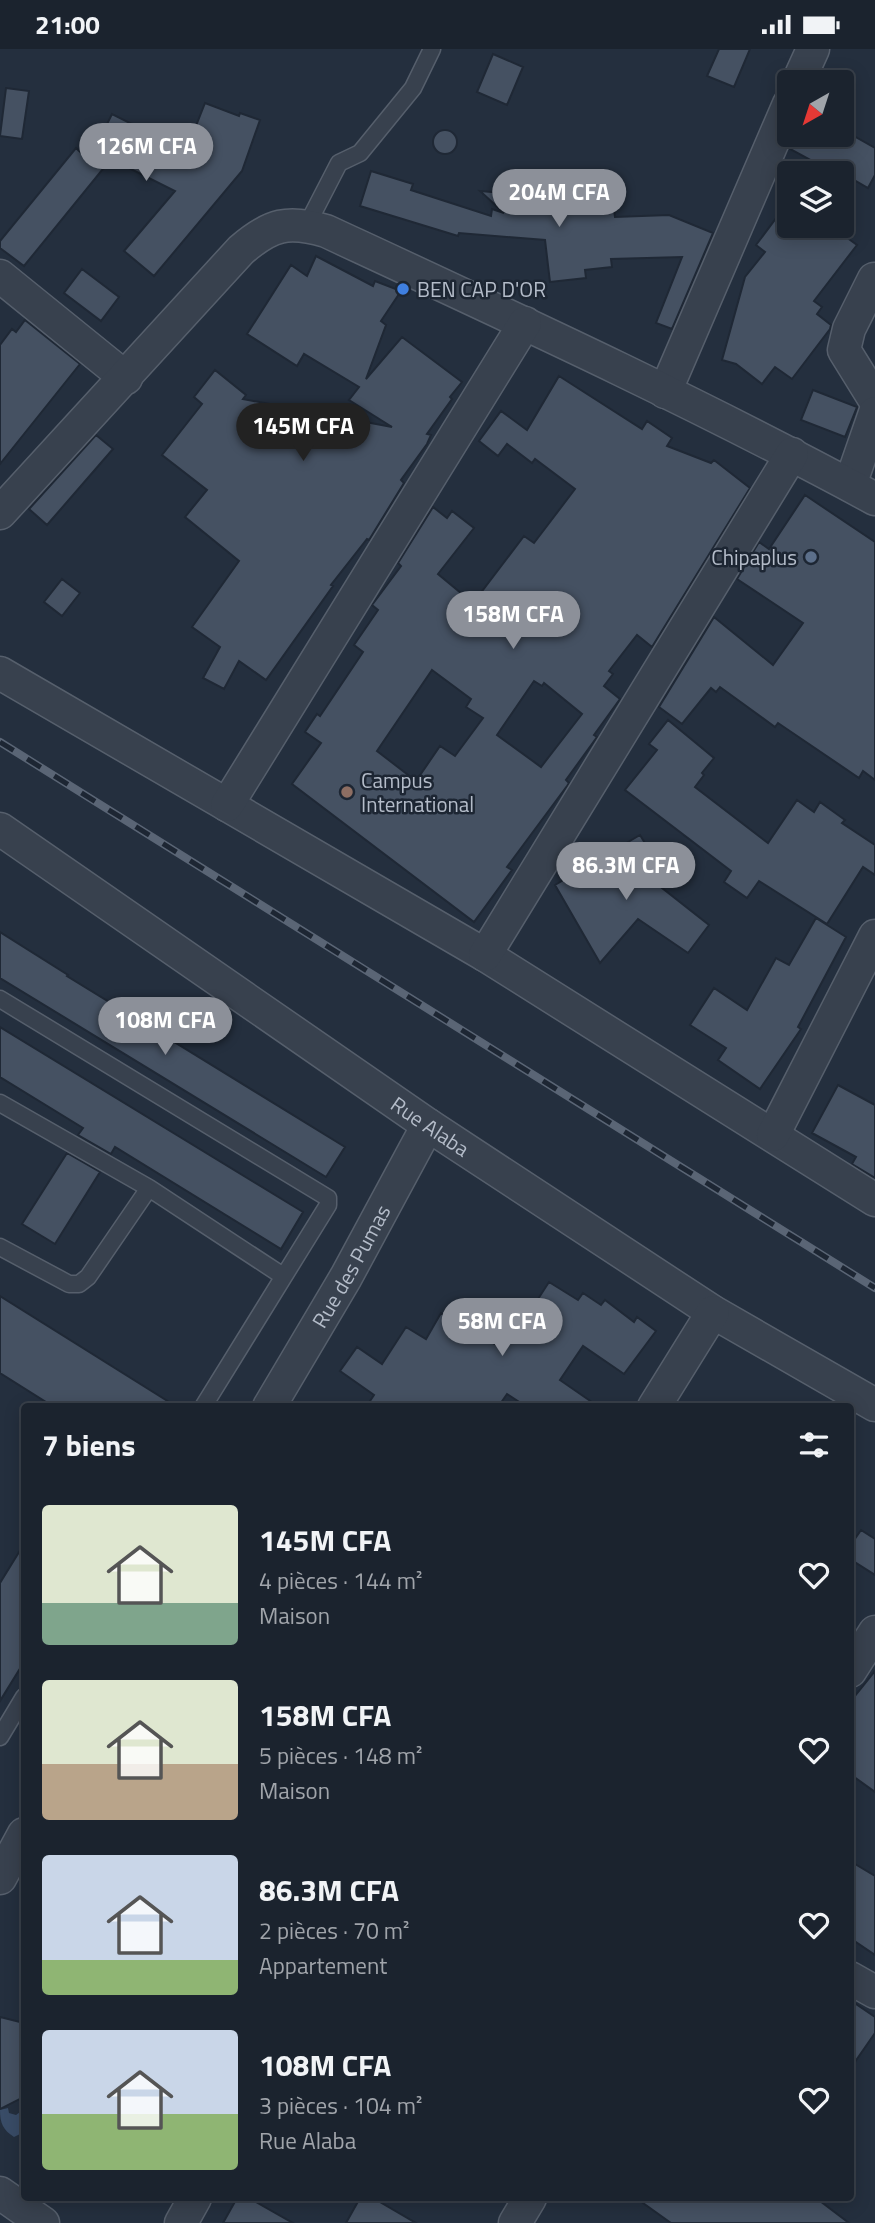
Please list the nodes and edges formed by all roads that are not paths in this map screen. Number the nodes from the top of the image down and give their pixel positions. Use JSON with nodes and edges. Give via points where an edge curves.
{"nodes":[{"id":1,"x":432,"y":49,"type":"edge"},
{"id":2,"x":813,"y":49,"type":"edge"},
{"id":3,"x":804,"y":70,"type":"edge"},
{"id":4,"x":777,"y":132,"type":"edge"},
{"id":5,"x":307,"y":225,"type":"junction"},
{"id":6,"x":0,"y":276,"type":"edge"},
{"id":7,"x":874,"y":279,"type":"edge"},
{"id":8,"x":525,"y":323,"type":"junction"},
{"id":9,"x":126,"y":378,"type":"junction"},
{"id":10,"x":665,"y":392,"type":"junction"},
{"id":11,"x":875,"y":400,"type":"edge"},
{"id":12,"x":875,"y":413,"type":"edge"},
{"id":13,"x":792,"y":454,"type":"junction"},
{"id":14,"x":863,"y":492,"type":"edge"},
{"id":15,"x":0,"y":513,"type":"edge"},
{"id":16,"x":0,"y":673,"type":"edge"},
{"id":17,"x":227,"y":805,"type":"junction"},
{"id":18,"x":0,"y":829,"type":"edge"},
{"id":19,"x":875,"y":936,"type":"edge"},
{"id":20,"x":485,"y":955,"type":"junction"},
{"id":21,"x":0,"y":999,"type":"edge"},
{"id":22,"x":0,"y":1103,"type":"edge"},
{"id":23,"x":428,"y":1125,"type":"junction"},
{"id":24,"x":773,"y":1135,"type":"junction"},
{"id":25,"x":149,"y":1188,"type":"junction"},
{"id":26,"x":875,"y":1200,"type":"edge"},
{"id":27,"x":0,"y":1247,"type":"edge"},
{"id":28,"x":283,"y":1276,"type":"junction"},
{"id":29,"x":713,"y":1312,"type":"junction"},
{"id":30,"x":205,"y":1403,"type":"edge"},
{"id":31,"x":271,"y":1403,"type":"edge"},
{"id":32,"x":656,"y":1403,"type":"edge"},
{"id":33,"x":875,"y":1405,"type":"edge"},
{"id":34,"x":875,"y":1632,"type":"edge"},
{"id":35,"x":854,"y":1665,"type":"edge"},
{"id":36,"x":21,"y":1702,"type":"edge"},
{"id":37,"x":0,"y":1737,"type":"edge"},
{"id":38,"x":21,"y":1840,"type":"edge"},
{"id":39,"x":0,"y":1878,"type":"edge"},
{"id":40,"x":854,"y":1980,"type":"edge"},
{"id":41,"x":875,"y":1992,"type":"edge"},
{"id":42,"x":0,"y":2193,"type":"edge"},
{"id":43,"x":193,"y":2201,"type":"edge"},
{"id":44,"x":528,"y":2201,"type":"edge"},
{"id":45,"x":43,"y":2223,"type":"edge"},
{"id":46,"x":181,"y":2223,"type":"edge"},
{"id":47,"x":515,"y":2223,"type":"edge"}],
"edges":[{"from":1,"to":5,"type":"lane","via":[[413,88],[360,153],[340,163]]},
{"from":2,"to":3,"type":"street"},
{"from":4,"to":10,"type":"street"},
{"from":5,"to":8,"type":"street"},
{"from":5,"to":9,"type":"street","via":[[274,228],[241,250]]},
{"from":6,"to":9,"type":"street"},
{"from":7,"to":11,"type":"street","via":[[849,329],[844,350]]},
{"from":8,"to":10,"type":"street"},
{"from":8,"to":17,"type":"street"},
{"from":9,"to":15,"type":"street"},
{"from":10,"to":13,"type":"street"},
{"from":12,"to":14,"type":"street"},
{"from":13,"to":14,"type":"street"},
{"from":13,"to":20,"type":"street"},
{"from":16,"to":17,"type":"street"},
{"from":17,"to":20,"type":"street"},
{"from":18,"to":23,"type":"street","name":"Rue Alaba"},
{"from":19,"to":24,"type":"street"},
{"from":20,"to":24,"type":"street"},
{"from":21,"to":28,"type":"lane","via":[[326,1195],[328,1205]]},
{"from":22,"to":25,"type":"lane"},
{"from":23,"to":29,"type":"street","name":"Rue Alaba"},
{"from":23,"to":31,"type":"street","name":"Rue des Pumas"},
{"from":24,"to":26,"type":"street"},
{"from":25,"to":27,"type":"lane","via":[[89,1277],[79,1284],[69,1285]]},
{"from":25,"to":28,"type":"lane"},
{"from":28,"to":30,"type":"lane"},
{"from":29,"to":32,"type":"street"},
{"from":29,"to":33,"type":"street","name":"Rue Alaba"},
{"from":34,"to":35,"type":"street"},
{"from":36,"to":37,"type":"lane"},
{"from":38,"to":39,"type":"street"},
{"from":40,"to":41,"type":"street"},
{"from":42,"to":45,"type":"street"},
{"from":43,"to":46,"type":"street"},
{"from":44,"to":47,"type":"street"}]}
